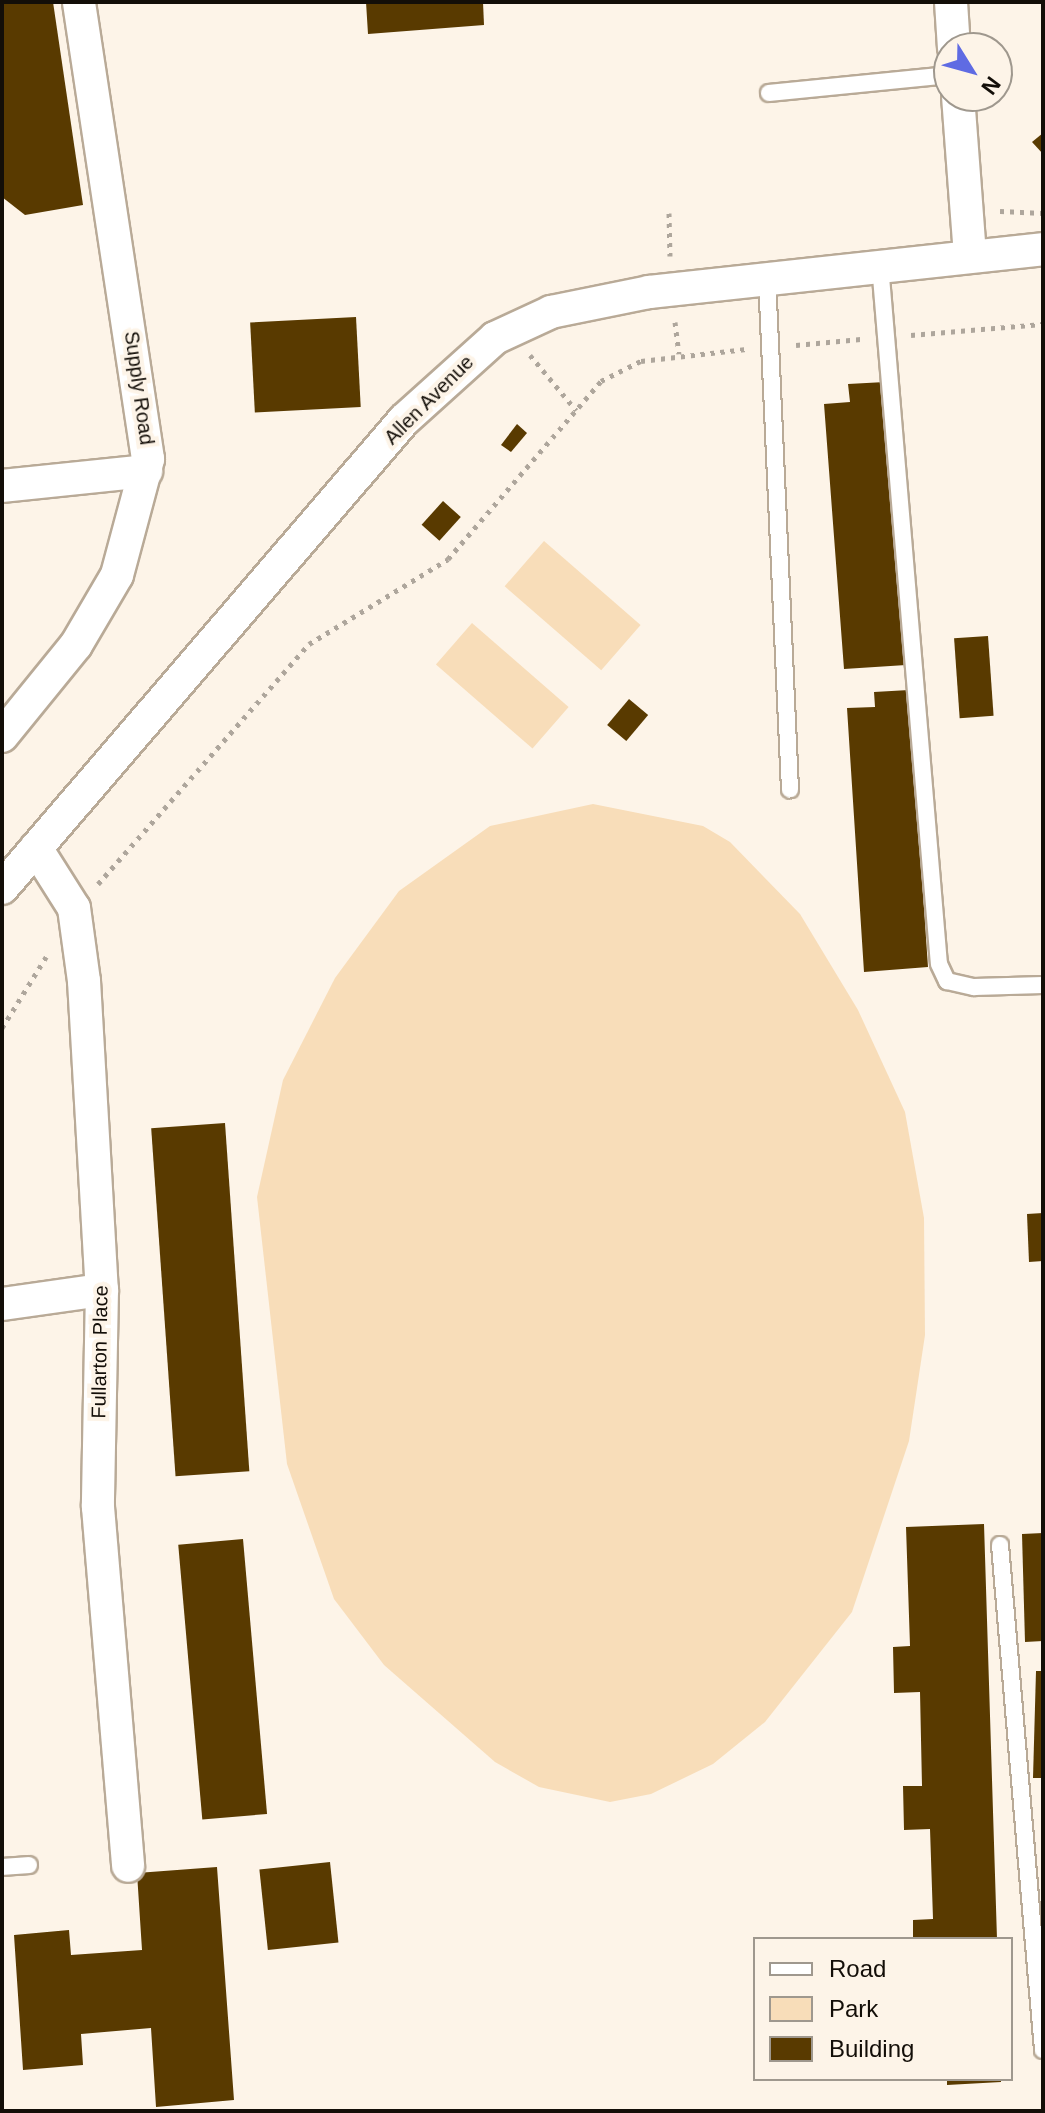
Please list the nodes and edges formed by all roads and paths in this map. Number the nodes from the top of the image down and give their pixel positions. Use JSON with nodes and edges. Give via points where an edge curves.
{"nodes":[{"id":1,"x":79,"y":2,"type":"edge"},
{"id":2,"x":951,"y":2,"type":"edge"},
{"id":3,"x":953,"y":32,"type":"edge"},
{"id":4,"x":933,"y":77,"type":"edge"},
{"id":5,"x":769,"y":93,"type":"dead end"},
{"id":6,"x":959,"y":112,"type":"edge"},
{"id":7,"x":1043,"y":213,"type":"edge"},
{"id":8,"x":967,"y":215,"type":"junction"},
{"id":9,"x":1043,"y":249,"type":"edge"},
{"id":10,"x":970,"y":254,"type":"junction"},
{"id":11,"x":880,"y":265,"type":"junction"},
{"id":12,"x":767,"y":275,"type":"junction"},
{"id":13,"x":1043,"y":324,"type":"edge"},
{"id":14,"x":514,"y":327,"type":"junction"},
{"id":15,"x":887,"y":337,"type":"junction"},
{"id":16,"x":771,"y":347,"type":"junction"},
{"id":17,"x":576,"y":410,"type":"junction"},
{"id":18,"x":146,"y":471,"type":"junction"},
{"id":19,"x":2,"y":486,"type":"edge"},
{"id":20,"x":2,"y":736,"type":"edge"},
{"id":21,"x":790,"y":789,"type":"dead end"},
{"id":22,"x":36,"y":848,"type":"junction"},
{"id":23,"x":2,"y":888,"type":"edge"},
{"id":24,"x":75,"y":914,"type":"junction"},
{"id":25,"x":1043,"y":985,"type":"edge"},
{"id":26,"x":2,"y":1028,"type":"edge"},
{"id":27,"x":102,"y":1290,"type":"junction"},
{"id":28,"x":2,"y":1304,"type":"edge"},
{"id":29,"x":1000,"y":1545,"type":"dead end"},
{"id":30,"x":29,"y":1865,"type":"dead end"},
{"id":31,"x":128,"y":1866,"type":"dead end"},
{"id":32,"x":2,"y":1867,"type":"edge"},
{"id":33,"x":1043,"y":2050,"type":"edge"}],
"edges":[{"from":1,"to":18,"type":"street","name":"Supply Road","via":[[144,407]]},
{"from":2,"to":3,"type":"street"},
{"from":4,"to":5,"type":"lane"},
{"from":6,"to":8,"type":"street"},
{"from":7,"to":8,"type":"path","via":[[1024,207]]},
{"from":8,"to":10,"type":"street"},
{"from":9,"to":10,"type":"street","name":"Allen Avenue"},
{"from":10,"to":11,"type":"street","name":"Allen Avenue"},
{"from":11,"to":12,"type":"street","name":"Allen Avenue"},
{"from":11,"to":15,"type":"lane"},
{"from":12,"to":14,"type":"street","name":"Allen Avenue","via":[[598,301]]},
{"from":12,"to":16,"type":"lane"},
{"from":13,"to":15,"type":"path"},
{"from":14,"to":17,"type":"path","via":[[548,384]]},
{"from":14,"to":22,"type":"street","name":"Allen Avenue","via":[[404,420]]},
{"from":15,"to":16,"type":"path"},
{"from":15,"to":25,"type":"lane","via":[[939,964],[947,981],[974,987]]},
{"from":16,"to":17,"type":"path","via":[[621,366]]},
{"from":16,"to":21,"type":"lane"},
{"from":17,"to":24,"type":"path","via":[[448,559],[309,644]]},
{"from":18,"to":19,"type":"street"},
{"from":18,"to":20,"type":"street","name":"Supply Road","via":[[132,539],[98,611]]},
{"from":22,"to":23,"type":"street","name":"Allen Avenue"},
{"from":22,"to":24,"type":"street","name":"Fullarton Place"},
{"from":24,"to":26,"type":"path"},
{"from":24,"to":27,"type":"street","name":"Fullarton Place"},
{"from":27,"to":28,"type":"street"},
{"from":27,"to":31,"type":"street","name":"Fullarton Place","via":[[98,1507]]},
{"from":29,"to":33,"type":"lane"},
{"from":30,"to":32,"type":"lane"}]}
